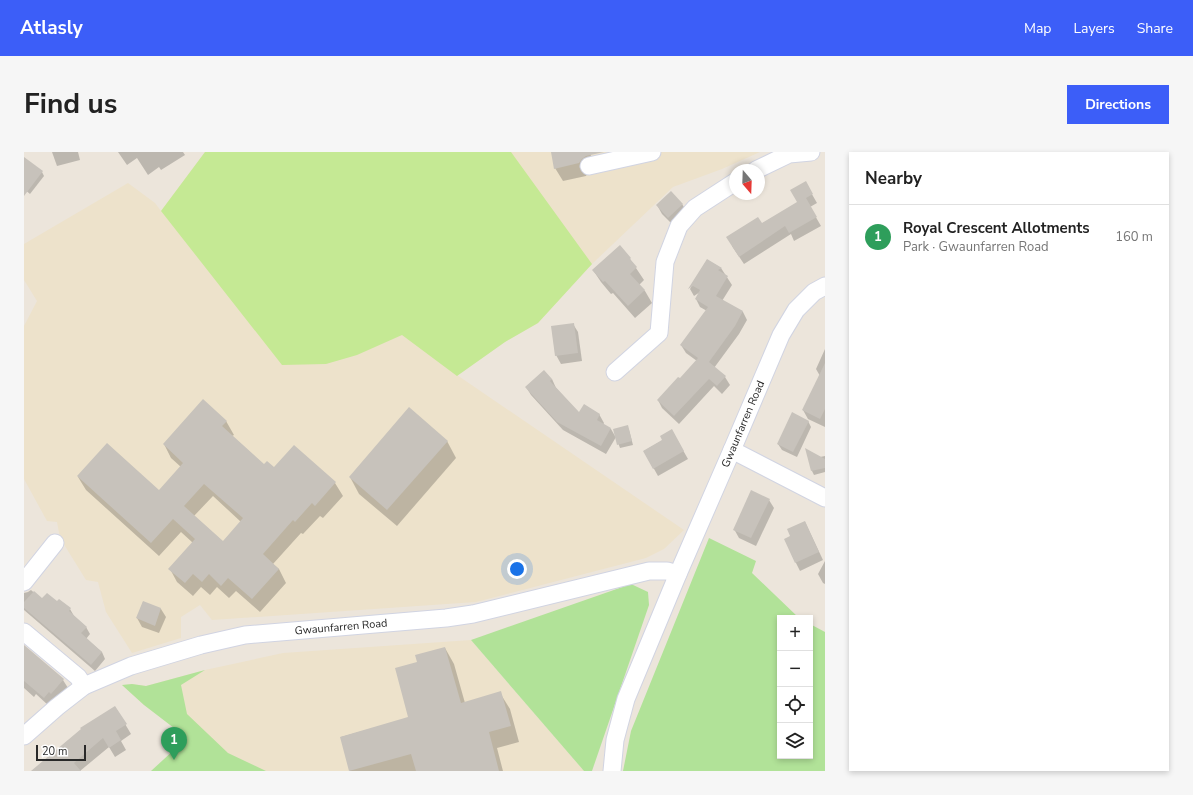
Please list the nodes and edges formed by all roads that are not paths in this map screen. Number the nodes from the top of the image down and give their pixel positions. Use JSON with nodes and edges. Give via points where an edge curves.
{"nodes":[{"id":1,"x":652,"y":152,"type":"edge"},
{"id":2,"x":811,"y":152,"type":"edge"},
{"id":3,"x":589,"y":166,"type":"dead end"},
{"id":4,"x":765,"y":166,"type":"edge"},
{"id":5,"x":729,"y":186,"type":"edge"},
{"id":6,"x":825,"y":286,"type":"edge"},
{"id":7,"x":615,"y":372,"type":"dead end"},
{"id":8,"x":732,"y":450,"type":"junction"},
{"id":9,"x":825,"y":498,"type":"edge"},
{"id":10,"x":55,"y":543,"type":"dead end"},
{"id":11,"x":678,"y":574,"type":"junction"},
{"id":12,"x":24,"y":582,"type":"edge"},
{"id":13,"x":24,"y":632,"type":"edge"},
{"id":14,"x":84,"y":686,"type":"junction"},
{"id":15,"x":24,"y":736,"type":"edge"},
{"id":16,"x":612,"y":771,"type":"edge"}],
"edges":[{"from":1,"to":3,"type":"street"},
{"from":2,"to":4,"type":"street","via":[[789,154]]},
{"from":5,"to":7,"type":"street","via":[[695,208],[679,226],[665,262],[659,333]]},
{"from":6,"to":8,"type":"street","name":"Gwaunfarren Road","via":[[814,292],[796,310],[781,335]]},
{"from":8,"to":9,"type":"street"},
{"from":8,"to":11,"type":"street","name":"Gwaunfarren Road"},
{"from":10,"to":12,"type":"street"},
{"from":11,"to":14,"type":"street","name":"Gwaunfarren Road","via":[[667,570],[649,571],[500,608],[446,618],[245,635],[138,664]]},
{"from":11,"to":16,"type":"street","name":"Gwaunfarren Road","via":[[626,699],[615,740]]},
{"from":13,"to":14,"type":"street","via":[[78,676]]},
{"from":14,"to":15,"type":"street","name":"Gwaunfarren Road"}]}
